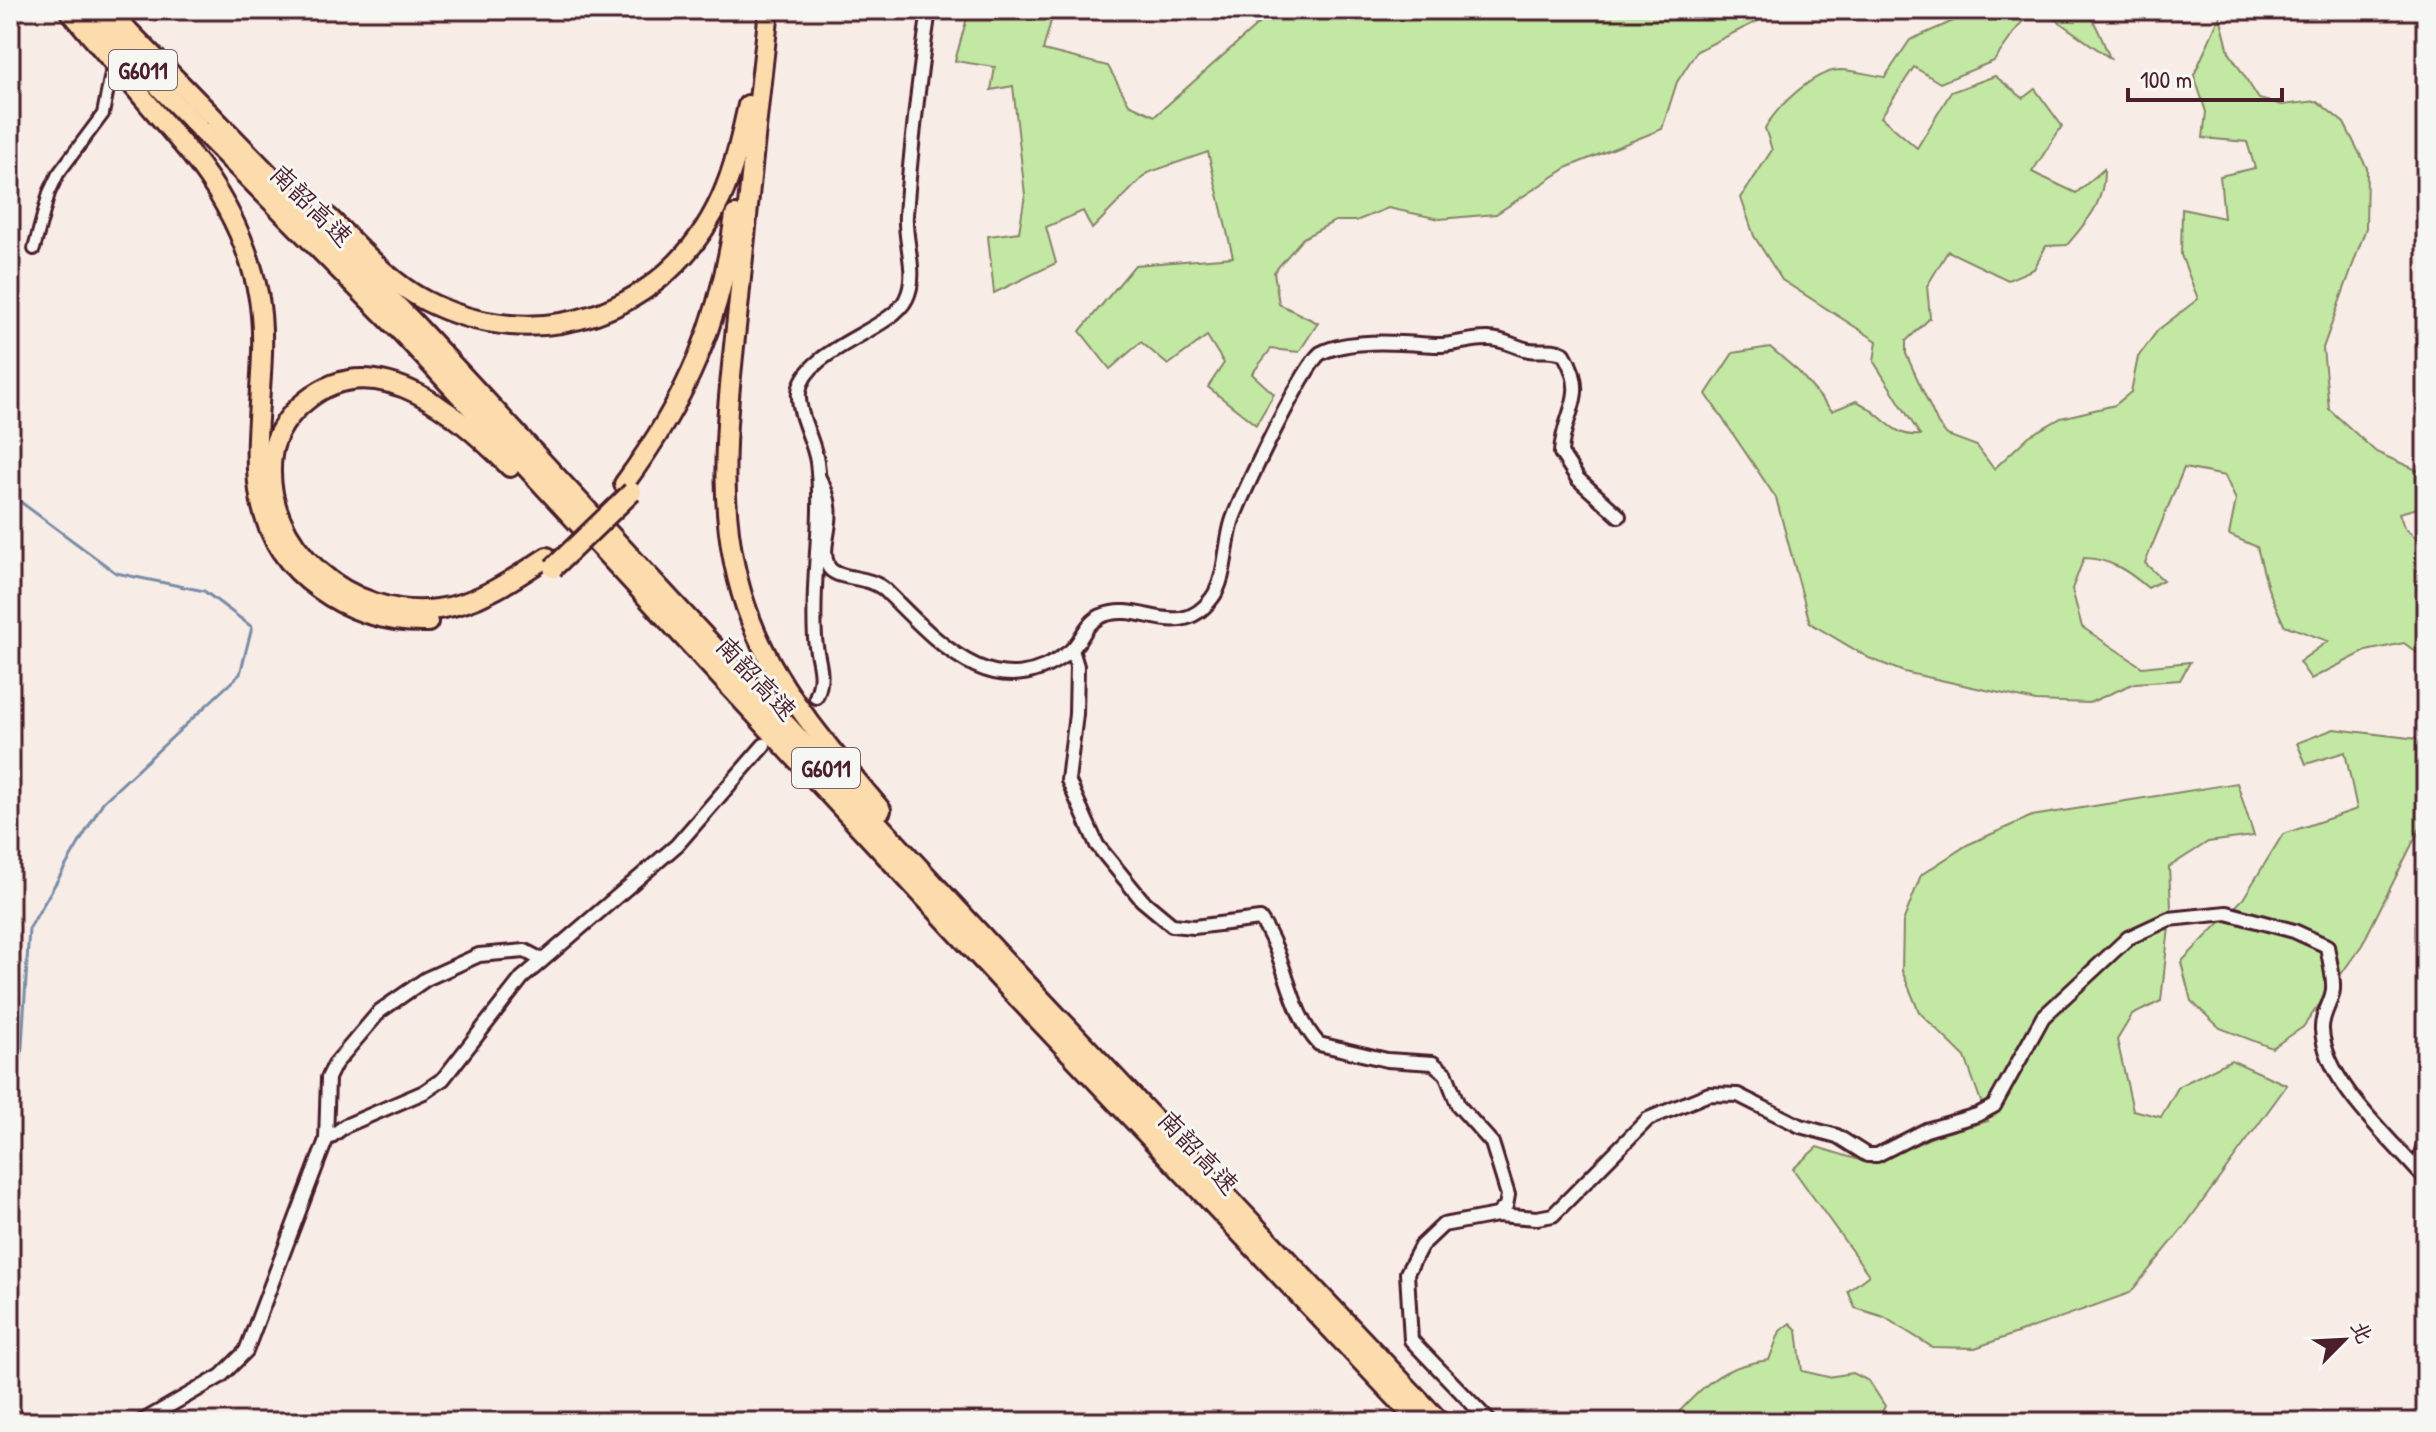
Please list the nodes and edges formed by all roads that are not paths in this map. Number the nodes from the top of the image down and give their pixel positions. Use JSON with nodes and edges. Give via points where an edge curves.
{"nodes":[{"id":1,"x":69,"y":10,"type":"edge"},
{"id":2,"x":84,"y":10,"type":"edge"},
{"id":3,"x":110,"y":10,"type":"edge"},
{"id":4,"x":122,"y":10,"type":"edge"},
{"id":5,"x":761,"y":10,"type":"edge"},
{"id":6,"x":769,"y":10,"type":"edge"},
{"id":7,"x":929,"y":10,"type":"edge"},
{"id":8,"x":753,"y":83,"type":"junction"},
{"id":9,"x":209,"y":116,"type":"junction"},
{"id":10,"x":745,"y":238,"type":"junction"},
{"id":11,"x":34,"y":249,"type":"dead end"},
{"id":12,"x":819,"y":478,"type":"junction"},
{"id":13,"x":628,"y":488,"type":"junction"},
{"id":14,"x":1619,"y":516,"type":"dead end"},
{"id":15,"x":550,"y":562,"type":"junction"},
{"id":16,"x":1072,"y":650,"type":"junction"},
{"id":17,"x":737,"y":695,"type":"junction"},
{"id":18,"x":816,"y":697,"type":"dead end"},
{"id":19,"x":764,"y":745,"type":"dead end"},
{"id":20,"x":542,"y":960,"type":"junction"},
{"id":21,"x":1024,"y":981,"type":"junction"},
{"id":22,"x":2426,"y":1137,"type":"edge"},
{"id":23,"x":326,"y":1140,"type":"junction"},
{"id":24,"x":2417,"y":1169,"type":"junction"},
{"id":25,"x":2426,"y":1180,"type":"edge"},
{"id":26,"x":1497,"y":1215,"type":"junction"},
{"id":27,"x":141,"y":1422,"type":"edge"},
{"id":28,"x":1419,"y":1422,"type":"edge"},
{"id":29,"x":1440,"y":1422,"type":"edge"},
{"id":30,"x":1490,"y":1422,"type":"edge"}],
"edges":[{"from":1,"to":15,"type":"highway","bridge":true,"via":[[217,186],[247,253],[258,294],[262,342],[254,450],[257,489],[266,521],[306,580],[368,615],[403,623],[435,622],[474,612]]},
{"from":2,"to":9,"type":"highway","name":"南韶高速","number":"G6011","bridge":true},
{"from":3,"to":9,"type":"highway","bridge":true,"via":[[182,68]]},
{"from":4,"to":11,"type":"street","via":[[103,114],[58,174]]},
{"from":5,"to":8,"type":"highway"},
{"from":6,"to":10,"type":"highway"},
{"from":7,"to":12,"type":"street","via":[[913,128],[907,298],[898,313],[831,353],[800,387]]},
{"from":8,"to":9,"type":"highway","via":[[720,200],[684,254],[639,295],[577,320],[542,327],[500,327],[420,298]]},
{"from":8,"to":13,"type":"highway","via":[[732,236],[711,329],[675,409]]},
{"from":9,"to":17,"type":"highway","name":"南韶高速","number":"G6011"},
{"from":9,"to":21,"type":"highway","name":"南韶高速","number":"G6011","via":[[414,323]]},
{"from":10,"to":13,"type":"highway","via":[[729,306],[697,389],[669,440]]},
{"from":10,"to":21,"type":"highway","via":[[726,420],[725,510],[732,560],[752,623],[805,716]]},
{"from":12,"to":16,"type":"street","via":[[832,511],[826,558],[837,575],[870,579],[938,642],[984,671],[1038,669]]},
{"from":12,"to":18,"type":"street","via":[[815,640],[823,681]]},
{"from":13,"to":15,"type":"highway"},
{"from":14,"to":16,"type":"street","via":[[1578,479],[1561,453],[1578,393],[1564,354],[1487,338],[1338,348],[1311,362],[1251,470],[1209,602],[1176,622],[1118,612],[1100,616]]},
{"from":15,"to":17,"type":"highway","via":[[442,609],[412,611],[346,592],[292,542],[277,510],[272,452],[282,428],[314,394],[338,384],[390,383],[423,394],[494,450],[667,631]]},
{"from":16,"to":26,"type":"street","via":[[1076,714],[1068,780],[1105,856],[1142,900],[1172,925],[1260,919],[1319,1044],[1369,1057],[1433,1063],[1446,1074],[1458,1105],[1492,1143],[1508,1195]]},
{"from":17,"to":28,"type":"highway","name":"南韶高速","number":"G6011"},
{"from":19,"to":20,"type":"street","via":[[677,845]]},
{"from":20,"to":23,"type":"street","via":[[498,1005],[443,1079]]},
{"from":20,"to":23,"type":"street","via":[[525,951],[479,955],[426,979],[380,1011],[328,1078]]},
{"from":21,"to":29,"type":"highway","name":"南韶高速","number":"G6011"},
{"from":22,"to":24,"type":"street"},
{"from":23,"to":27,"type":"street","via":[[246,1351],[221,1376]]},
{"from":24,"to":25,"type":"street"},
{"from":24,"to":26,"type":"street","via":[[2342,1082],[2329,1052],[2322,1034],[2333,990],[2327,946],[2249,918],[2200,913],[2169,919],[2128,938],[2043,1017],[1994,1106],[1977,1115],[1867,1155],[1837,1136],[1800,1126],[1738,1095],[1709,1094],[1648,1119],[1553,1215]]},
{"from":26,"to":30,"type":"street","via":[[1443,1225],[1421,1246],[1407,1273],[1411,1340]]}]}
